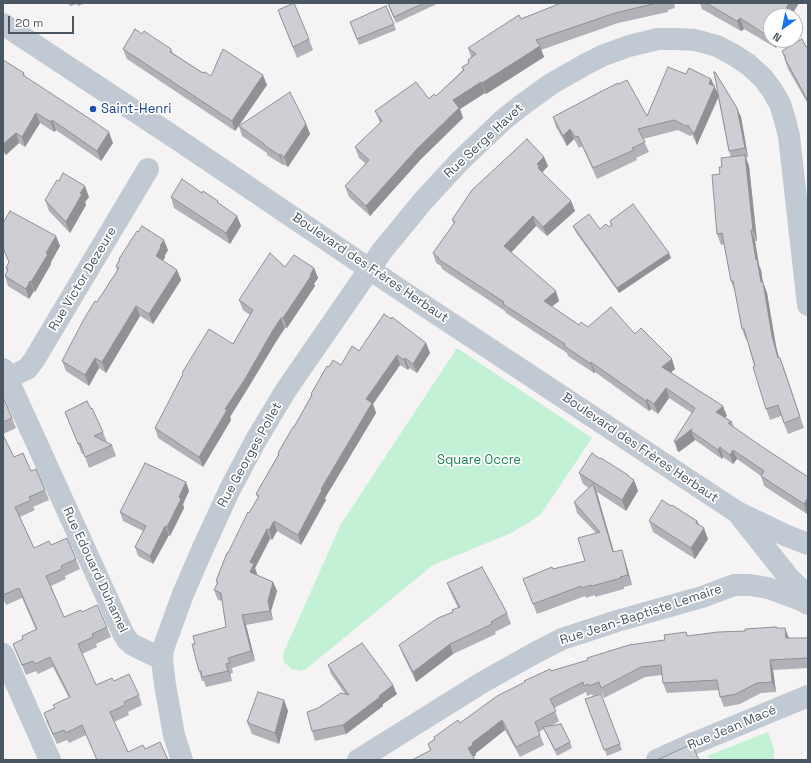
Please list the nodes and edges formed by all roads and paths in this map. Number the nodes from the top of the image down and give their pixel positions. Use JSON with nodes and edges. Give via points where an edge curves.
{"nodes":[{"id":1,"x":3,"y":24,"type":"edge"},
{"id":2,"x":148,"y":169,"type":"dead end"},
{"id":3,"x":370,"y":269,"type":"junction"},
{"id":4,"x":808,"y":305,"type":"edge"},
{"id":5,"x":5,"y":374,"type":"edge"},
{"id":6,"x":737,"y":512,"type":"junction"},
{"id":7,"x":808,"y":544,"type":"edge"},
{"id":8,"x":808,"y":596,"type":"edge"},
{"id":9,"x":808,"y":604,"type":"edge"},
{"id":10,"x":3,"y":654,"type":"edge"},
{"id":11,"x":162,"y":659,"type":"junction"},
{"id":12,"x":808,"y":696,"type":"edge"},
{"id":13,"x":50,"y":760,"type":"edge"},
{"id":14,"x":182,"y":760,"type":"edge"},
{"id":15,"x":358,"y":760,"type":"edge"},
{"id":16,"x":657,"y":760,"type":"edge"}],
"edges":[{"from":1,"to":3,"type":"street","name":"Boulevard des Frères Herbaut"},
{"from":2,"to":5,"type":"street","name":"Rue Victor Dezeure","via":[[34,360],[27,369]]},
{"from":3,"to":4,"type":"street","name":"Rue Serge Havet","via":[[428,195],[460,161],[502,120],[551,84],[604,55],[629,46],[658,39],[695,40],[717,46],[749,65],[763,78],[780,104],[789,136]]},
{"from":3,"to":6,"type":"street","name":"Boulevard des Frères Herbaut"},
{"from":3,"to":11,"type":"street","name":"Rue Georges Pollet","via":[[286,390],[256,440],[202,548],[165,642]]},
{"from":5,"to":11,"type":"street","name":"Rue Edouard Duhamel","via":[[123,633],[127,640]]},
{"from":6,"to":7,"type":"street","name":"Boulevard des Frères Herbaut"},
{"from":6,"to":8,"type":"street","name":"Boulevard des Frères Herbaut","via":[[790,579]]},
{"from":9,"to":15,"type":"street","name":"Rue Jean-Baptiste Lemaire","via":[[768,588],[734,585],[562,640],[483,682]]},
{"from":10,"to":13,"type":"street"},
{"from":11,"to":14,"type":"street","via":[[164,685]]},
{"from":12,"to":16,"type":"street","name":"Rue Jean Macé"}]}
